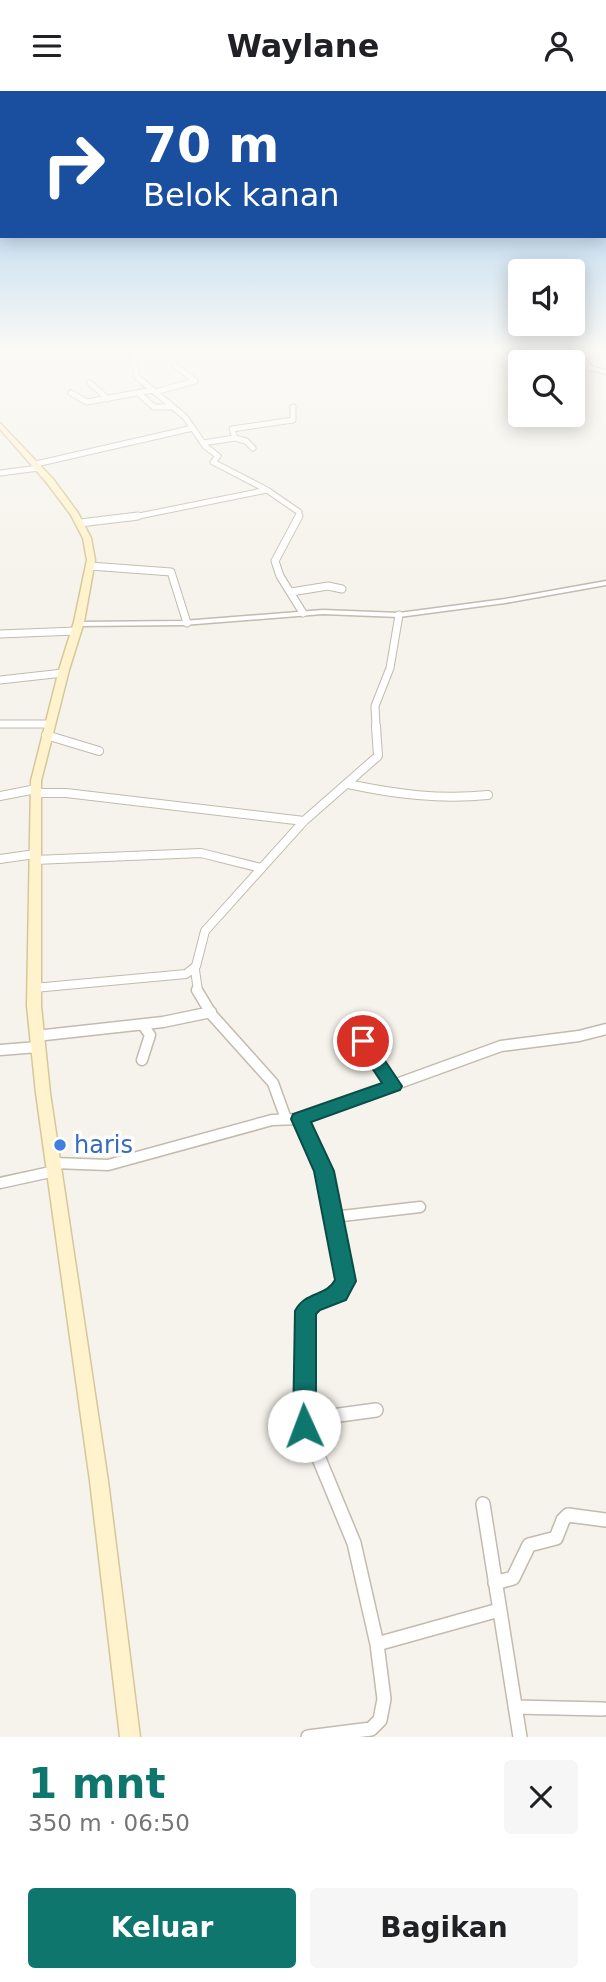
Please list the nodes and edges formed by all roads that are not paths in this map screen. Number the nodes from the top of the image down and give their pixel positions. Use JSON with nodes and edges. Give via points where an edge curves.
{"nodes":[{"id":1,"x":1,"y":426,"type":"edge"},
{"id":2,"x":191,"y":426,"type":"edge"},
{"id":3,"x":253,"y":426,"type":"edge"},
{"id":4,"x":193,"y":428,"type":"junction"},
{"id":5,"x":235,"y":438,"type":"junction"},
{"id":6,"x":204,"y":443,"type":"junction"},
{"id":7,"x":253,"y":448,"type":"dead end"},
{"id":8,"x":37,"y":466,"type":"junction"},
{"id":9,"x":0,"y":473,"type":"edge"},
{"id":10,"x":267,"y":490,"type":"junction"},
{"id":11,"x":80,"y":523,"type":"junction"},
{"id":12,"x":90,"y":566,"type":"junction"},
{"id":13,"x":606,"y":583,"type":"edge"},
{"id":14,"x":342,"y":589,"type":"dead end"},
{"id":15,"x":291,"y":592,"type":"junction"},
{"id":16,"x":303,"y":613,"type":"junction"},
{"id":17,"x":399,"y":615,"type":"junction"},
{"id":18,"x":187,"y":623,"type":"junction"},
{"id":19,"x":78,"y":628,"type":"junction"},
{"id":20,"x":0,"y":634,"type":"edge"},
{"id":21,"x":63,"y":673,"type":"junction"},
{"id":22,"x":0,"y":680,"type":"edge"},
{"id":23,"x":0,"y":724,"type":"edge"},
{"id":24,"x":48,"y":729,"type":"junction"},
{"id":25,"x":99,"y":751,"type":"dead end"},
{"id":26,"x":348,"y":784,"type":"junction"},
{"id":27,"x":36,"y":791,"type":"junction"},
{"id":28,"x":488,"y":795,"type":"dead end"},
{"id":29,"x":0,"y":796,"type":"edge"},
{"id":30,"x":304,"y":821,"type":"junction"},
{"id":31,"x":35,"y":857,"type":"junction"},
{"id":32,"x":0,"y":859,"type":"edge"},
{"id":33,"x":261,"y":868,"type":"junction"},
{"id":34,"x":195,"y":970,"type":"junction"},
{"id":35,"x":34,"y":988,"type":"junction"},
{"id":36,"x":211,"y":1012,"type":"junction"},
{"id":37,"x":143,"y":1025,"type":"junction"},
{"id":38,"x":606,"y":1029,"type":"edge"},
{"id":39,"x":363,"y":1041,"type":"dead end"},
{"id":40,"x":37,"y":1042,"type":"junction"},
{"id":41,"x":0,"y":1050,"type":"edge"},
{"id":42,"x":142,"y":1060,"type":"dead end"},
{"id":43,"x":393,"y":1086,"type":"junction"},
{"id":44,"x":286,"y":1119,"type":"junction"},
{"id":45,"x":300,"y":1119,"type":"junction"},
{"id":46,"x":54,"y":1167,"type":"junction"},
{"id":47,"x":0,"y":1183,"type":"edge"},
{"id":48,"x":420,"y":1207,"type":"dead end"},
{"id":49,"x":333,"y":1217,"type":"junction"},
{"id":50,"x":376,"y":1410,"type":"dead end"},
{"id":51,"x":303,"y":1420,"type":"junction"},
{"id":52,"x":483,"y":1504,"type":"dead end"},
{"id":53,"x":606,"y":1520,"type":"edge"},
{"id":54,"x":495,"y":1583,"type":"junction"},
{"id":55,"x":499,"y":1610,"type":"junction"},
{"id":56,"x":377,"y":1644,"type":"junction"},
{"id":57,"x":515,"y":1707,"type":"junction"},
{"id":58,"x":603,"y":1709,"type":"dead end"},
{"id":59,"x":130,"y":1737,"type":"edge"},
{"id":60,"x":308,"y":1737,"type":"edge"},
{"id":61,"x":520,"y":1737,"type":"edge"}],
"edges":[{"from":1,"to":8,"type":"main road"},
{"from":2,"to":4,"type":"street"},
{"from":3,"to":5,"type":"street","via":[[231,429]]},
{"from":4,"to":6,"type":"street"},
{"from":4,"to":8,"type":"street"},
{"from":5,"to":6,"type":"street"},
{"from":5,"to":7,"type":"street","via":[[246,440]]},
{"from":6,"to":10,"type":"street","via":[[219,457],[213,463]]},
{"from":8,"to":9,"type":"street"},
{"from":8,"to":11,"type":"main road"},
{"from":10,"to":11,"type":"street"},
{"from":10,"to":15,"type":"street","via":[[300,513],[275,561]]},
{"from":11,"to":12,"type":"main road"},
{"from":12,"to":18,"type":"street","via":[[171,572]]},
{"from":12,"to":19,"type":"main road"},
{"from":13,"to":17,"type":"street"},
{"from":14,"to":15,"type":"street","via":[[328,586]]},
{"from":15,"to":16,"type":"street"},
{"from":16,"to":17,"type":"street"},
{"from":16,"to":18,"type":"street"},
{"from":17,"to":26,"type":"street","via":[[390,668],[375,706],[378,756]]},
{"from":18,"to":19,"type":"street"},
{"from":19,"to":20,"type":"street"},
{"from":19,"to":21,"type":"main road"},
{"from":21,"to":22,"type":"street"},
{"from":21,"to":24,"type":"main road"},
{"from":23,"to":24,"type":"street"},
{"from":24,"to":25,"type":"street"},
{"from":24,"to":27,"type":"main road"},
{"from":26,"to":28,"type":"street","via":[[419,797]]},
{"from":26,"to":30,"type":"street"},
{"from":27,"to":29,"type":"street"},
{"from":27,"to":30,"type":"street"},
{"from":27,"to":31,"type":"main road"},
{"from":30,"to":33,"type":"street"},
{"from":31,"to":32,"type":"street"},
{"from":31,"to":33,"type":"street","via":[[201,853]]},
{"from":31,"to":35,"type":"main road"},
{"from":33,"to":34,"type":"street","via":[[202,935]]},
{"from":34,"to":35,"type":"street"},
{"from":34,"to":36,"type":"street","via":[[195,987]]},
{"from":35,"to":40,"type":"main road"},
{"from":36,"to":37,"type":"street"},
{"from":36,"to":44,"type":"street","via":[[274,1084]]},
{"from":37,"to":40,"type":"street"},
{"from":37,"to":42,"type":"street","via":[[150,1035]]},
{"from":38,"to":43,"type":"street","via":[[501,1046]]},
{"from":39,"to":43,"type":"street"},
{"from":40,"to":41,"type":"street"},
{"from":40,"to":46,"type":"main road"},
{"from":43,"to":45,"type":"street"},
{"from":44,"to":45,"type":"street"},
{"from":44,"to":46,"type":"street","via":[[272,1119],[108,1165]]},
{"from":45,"to":49,"type":"street","via":[[319,1157]]},
{"from":46,"to":47,"type":"street"},
{"from":46,"to":59,"type":"main road"},
{"from":48,"to":49,"type":"street"},
{"from":49,"to":51,"type":"street","via":[[345,1286],[306,1311]]},
{"from":50,"to":51,"type":"street"},
{"from":51,"to":56,"type":"street","via":[[354,1543]]},
{"from":52,"to":54,"type":"street"},
{"from":53,"to":54,"type":"street","via":[[568,1515],[556,1538],[529,1545],[513,1579]]},
{"from":54,"to":55,"type":"street"},
{"from":55,"to":56,"type":"street"},
{"from":55,"to":57,"type":"street"},
{"from":56,"to":60,"type":"street","via":[[384,1699],[376,1725]]},
{"from":57,"to":58,"type":"street"},
{"from":57,"to":61,"type":"street"}]}
